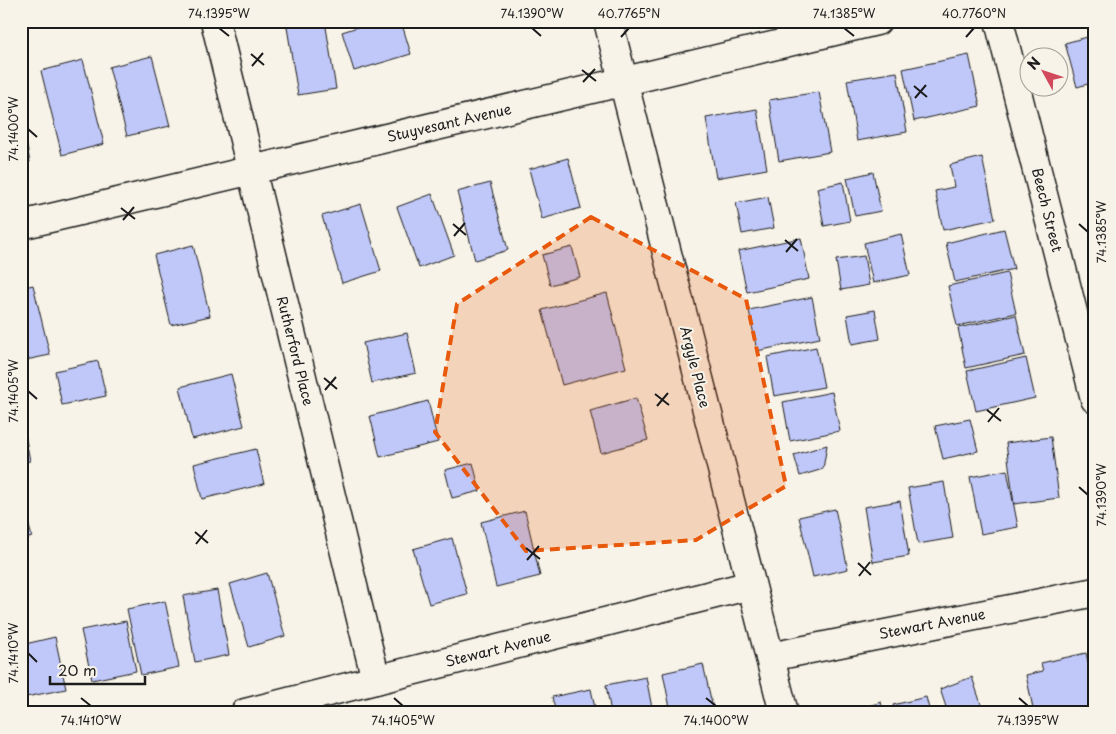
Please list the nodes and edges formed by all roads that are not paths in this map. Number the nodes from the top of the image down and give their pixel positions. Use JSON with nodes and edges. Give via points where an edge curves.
{"nodes":[{"id":1,"x":215,"y":21,"type":"edge"},
{"id":2,"x":608,"y":21,"type":"edge"},
{"id":3,"x":878,"y":21,"type":"edge"},
{"id":4,"x":998,"y":21,"type":"edge"},
{"id":5,"x":622,"y":82,"type":"junction"},
{"id":6,"x":251,"y":170,"type":"junction"},
{"id":7,"x":21,"y":225,"type":"edge"},
{"id":8,"x":1095,"y":399,"type":"edge"},
{"id":9,"x":751,"y":585,"type":"junction"},
{"id":10,"x":1095,"y":592,"type":"edge"},
{"id":11,"x":770,"y":657,"type":"junction"},
{"id":12,"x":376,"y":680,"type":"junction"},
{"id":13,"x":245,"y":713,"type":"edge"},
{"id":14,"x":784,"y":713,"type":"edge"}],
"edges":[{"from":1,"to":6,"type":"street","name":"Rutherford Place"},
{"from":2,"to":5,"type":"street","name":"Argyle Place"},
{"from":3,"to":5,"type":"street","name":"Stuyvesant Avenue"},
{"from":4,"to":8,"type":"street","name":"Beech Street"},
{"from":5,"to":6,"type":"street","name":"Stuyvesant Avenue"},
{"from":5,"to":9,"type":"street","name":"Argyle Place"},
{"from":6,"to":7,"type":"street","name":"Stuyvesant Avenue"},
{"from":6,"to":12,"type":"street","name":"Rutherford Place"},
{"from":9,"to":11,"type":"street","name":"Argyle Place"},
{"from":9,"to":12,"type":"street","name":"Stewart Avenue"},
{"from":10,"to":11,"type":"street","name":"Stewart Avenue"},
{"from":11,"to":14,"type":"street","name":"Argyle Place"},
{"from":12,"to":13,"type":"street","name":"Stewart Avenue"}]}
